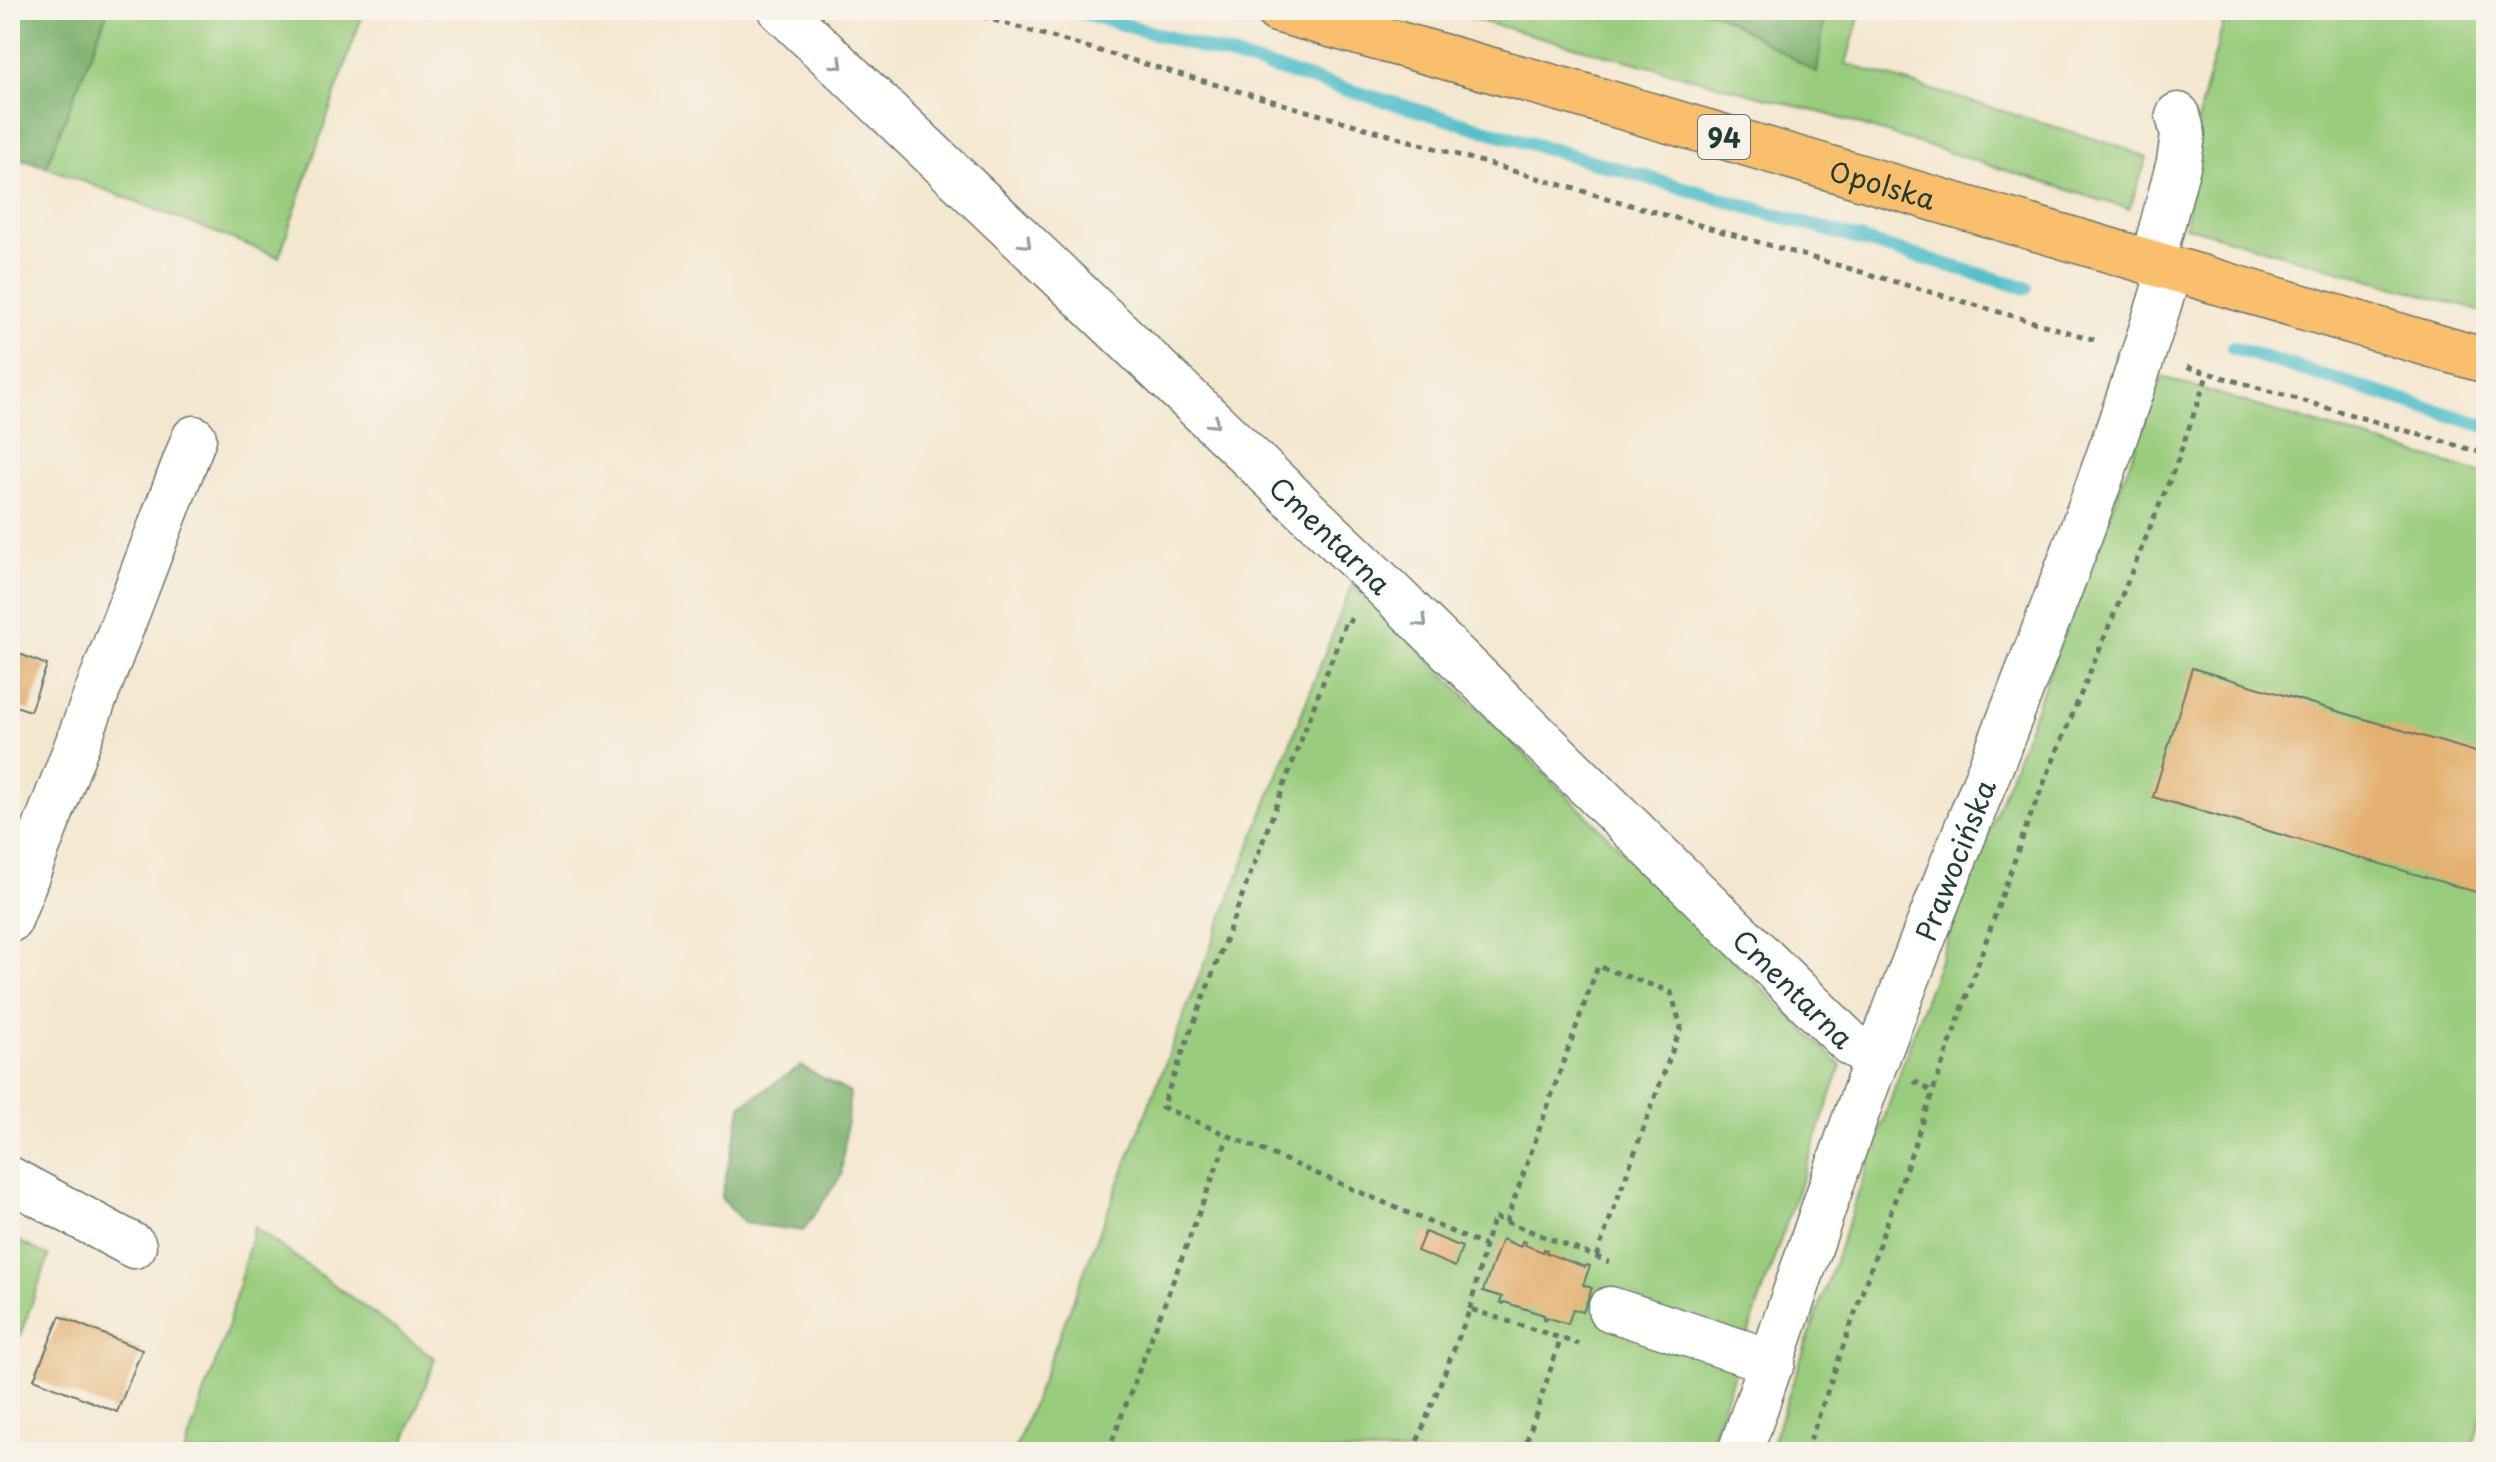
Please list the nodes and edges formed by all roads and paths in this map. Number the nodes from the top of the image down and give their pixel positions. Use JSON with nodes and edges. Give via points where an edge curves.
{"nodes":[{"id":1,"x":781,"y":10,"type":"edge"},
{"id":2,"x":959,"y":10,"type":"edge"},
{"id":3,"x":1277,"y":10,"type":"edge"},
{"id":4,"x":2178,"y":115,"type":"dead end"},
{"id":5,"x":2161,"y":267,"type":"junction"},
{"id":6,"x":2104,"y":342,"type":"dead end"},
{"id":7,"x":2486,"y":361,"type":"edge"},
{"id":8,"x":2181,"y":365,"type":"dead end"},
{"id":9,"x":2208,"y":373,"type":"junction"},
{"id":10,"x":194,"y":438,"type":"dead end"},
{"id":11,"x":2486,"y":454,"type":"edge"},
{"id":12,"x":1394,"y":595,"type":"junction"},
{"id":13,"x":10,"y":920,"type":"edge"},
{"id":14,"x":1877,"y":1059,"type":"junction"},
{"id":15,"x":1228,"y":1137,"type":"junction"},
{"id":16,"x":10,"y":1179,"type":"edge"},
{"id":17,"x":1506,"y":1222,"type":"junction"},
{"id":18,"x":134,"y":1246,"type":"dead end"},
{"id":19,"x":1485,"y":1246,"type":"junction"},
{"id":20,"x":1596,"y":1257,"type":"junction"},
{"id":21,"x":1470,"y":1309,"type":"junction"},
{"id":22,"x":1610,"y":1309,"type":"junction"},
{"id":23,"x":1561,"y":1338,"type":"junction"},
{"id":24,"x":1773,"y":1362,"type":"junction"},
{"id":25,"x":1108,"y":1452,"type":"edge"},
{"id":26,"x":1413,"y":1452,"type":"edge"},
{"id":27,"x":1523,"y":1452,"type":"edge"},
{"id":28,"x":1740,"y":1452,"type":"edge"},
{"id":29,"x":1806,"y":1452,"type":"edge"}],
"edges":[{"from":1,"to":12,"type":"street","name":"Cmentarna","one_way":true},
{"from":2,"to":6,"type":"path"},
{"from":3,"to":5,"type":"main road","name":"Opolska","number":"94"},
{"from":4,"to":5,"type":"street","name":"Prawocińska","via":[[2183,135]]},
{"from":5,"to":7,"type":"main road","name":"Opolska","number":"94"},
{"from":5,"to":14,"type":"street","name":"Prawocińska","via":[[2144,353],[2087,516]]},
{"from":8,"to":9,"type":"path"},
{"from":9,"to":11,"type":"path"},
{"from":9,"to":29,"type":"path","via":[[2176,465],[2029,819]]},
{"from":10,"to":13,"type":"street"},
{"from":12,"to":14,"type":"street","name":"Cmentarna","one_way":true,"via":[[1850,1043]]},
{"from":12,"to":15,"type":"path","via":[[1373,632],[1347,619],[1162,1107]]},
{"from":14,"to":24,"type":"street","name":"Prawocińska"},
{"from":15,"to":19,"type":"path"},
{"from":15,"to":25,"type":"path"},
{"from":16,"to":18,"type":"street"},
{"from":17,"to":19,"type":"path","via":[[1494,1217]]},
{"from":17,"to":20,"type":"path"},
{"from":17,"to":20,"type":"path","via":[[1598,966],[1671,992],[1681,1027]]},
{"from":19,"to":21,"type":"path"},
{"from":20,"to":22,"type":"path","via":[[1622,1267]]},
{"from":21,"to":23,"type":"path"},
{"from":21,"to":26,"type":"path"},
{"from":22,"to":23,"type":"path","via":[[1592,1348]]},
{"from":22,"to":24,"type":"street"},
{"from":23,"to":27,"type":"path"},
{"from":24,"to":28,"type":"street","name":"Prawocińska"}]}
